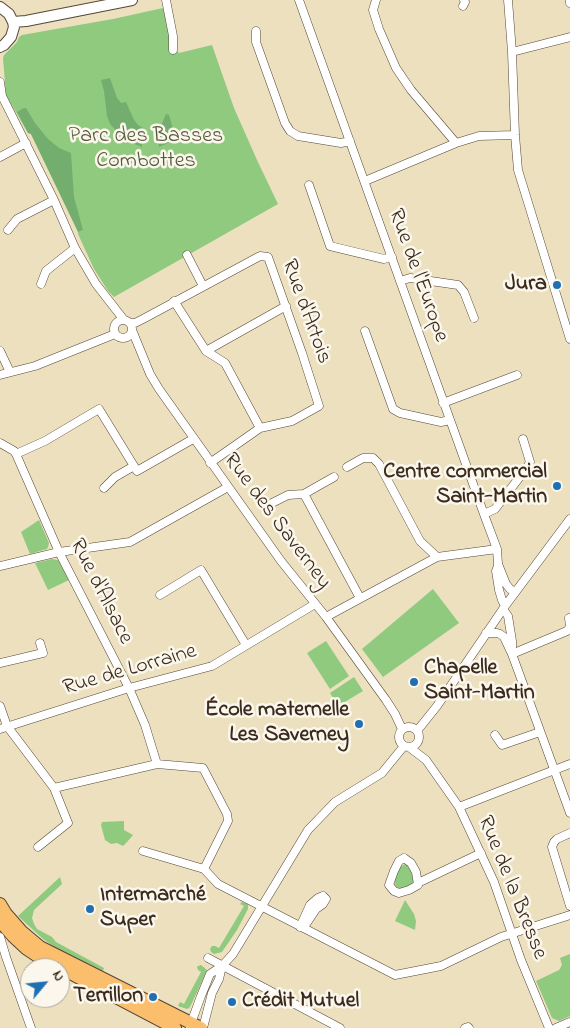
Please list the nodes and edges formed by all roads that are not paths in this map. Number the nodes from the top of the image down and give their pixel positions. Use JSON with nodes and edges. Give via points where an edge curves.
{"nodes":[{"id":1,"x":132,"y":0,"type":"edge"},
{"id":2,"x":166,"y":0,"type":"edge"},
{"id":3,"x":299,"y":0,"type":"edge"},
{"id":4,"x":376,"y":0,"type":"edge"},
{"id":5,"x":508,"y":0,"type":"edge"},
{"id":6,"x":1,"y":6,"type":"edge"},
{"id":7,"x":13,"y":22,"type":"junction"},
{"id":8,"x":256,"y":31,"type":"dead end"},
{"id":9,"x":570,"y":37,"type":"edge"},
{"id":10,"x":0,"y":47,"type":"edge"},
{"id":11,"x":173,"y":50,"type":"dead end"},
{"id":12,"x":512,"y":52,"type":"junction"},
{"id":13,"x":0,"y":82,"type":"edge"},
{"id":14,"x":515,"y":134,"type":"junction"},
{"id":15,"x":350,"y":141,"type":"junction"},
{"id":16,"x":456,"y":143,"type":"junction"},
{"id":17,"x":26,"y":144,"type":"junction"},
{"id":18,"x":0,"y":157,"type":"edge"},
{"id":19,"x":364,"y":181,"type":"junction"},
{"id":20,"x":309,"y":186,"type":"dead end"},
{"id":21,"x":54,"y":200,"type":"junction"},
{"id":22,"x":8,"y":230,"type":"dead end"},
{"id":23,"x":75,"y":248,"type":"junction"},
{"id":24,"x":187,"y":255,"type":"dead end"},
{"id":25,"x":392,"y":257,"type":"junction"},
{"id":26,"x":400,"y":281,"type":"junction"},
{"id":27,"x":42,"y":284,"type":"dead end"},
{"id":28,"x":203,"y":286,"type":"junction"},
{"id":29,"x":174,"y":301,"type":"junction"},
{"id":30,"x":286,"y":306,"type":"junction"},
{"id":31,"x":474,"y":318,"type":"dead end"},
{"id":32,"x":567,"y":321,"type":"edge"},
{"id":33,"x":129,"y":324,"type":"junction"},
{"id":34,"x":365,"y":331,"type":"dead end"},
{"id":35,"x":115,"y":334,"type":"junction"},
{"id":36,"x":570,"y":339,"type":"edge"},
{"id":37,"x":0,"y":351,"type":"edge"},
{"id":38,"x":206,"y":351,"type":"junction"},
{"id":39,"x":10,"y":372,"type":"junction"},
{"id":40,"x":517,"y":374,"type":"dead end"},
{"id":41,"x":0,"y":375,"type":"edge"},
{"id":42,"x":444,"y":403,"type":"junction"},
{"id":43,"x":450,"y":420,"type":"junction"},
{"id":44,"x":260,"y":428,"type":"junction"},
{"id":45,"x":193,"y":439,"type":"junction"},
{"id":46,"x":523,"y":439,"type":"dead end"},
{"id":47,"x":0,"y":442,"type":"edge"},
{"id":48,"x":16,"y":454,"type":"junction"},
{"id":49,"x":210,"y":463,"type":"junction"},
{"id":50,"x":134,"y":466,"type":"junction"},
{"id":51,"x":347,"y":467,"type":"dead end"},
{"id":52,"x":334,"y":477,"type":"dead end"},
{"id":53,"x":228,"y":487,"type":"junction"},
{"id":54,"x":104,"y":488,"type":"dead end"},
{"id":55,"x":304,"y":494,"type":"junction"},
{"id":56,"x":266,"y":506,"type":"dead end"},
{"id":57,"x":484,"y":514,"type":"junction"},
{"id":58,"x":570,"y":519,"type":"edge"},
{"id":59,"x":496,"y":549,"type":"junction"},
{"id":60,"x":59,"y":552,"type":"junction"},
{"id":61,"x":437,"y":557,"type":"junction"},
{"id":62,"x":498,"y":564,"type":"junction"},
{"id":63,"x":0,"y":566,"type":"edge"},
{"id":64,"x":515,"y":592,"type":"junction"},
{"id":65,"x":160,"y":595,"type":"dead end"},
{"id":66,"x":360,"y":598,"type":"junction"},
{"id":67,"x":315,"y":604,"type":"junction"},
{"id":68,"x":504,"y":608,"type":"junction"},
{"id":69,"x":326,"y":617,"type":"junction"},
{"id":70,"x":497,"y":618,"type":"junction"},
{"id":71,"x":569,"y":618,"type":"edge"},
{"id":72,"x":486,"y":633,"type":"junction"},
{"id":73,"x":504,"y":637,"type":"junction"},
{"id":74,"x":40,"y":643,"type":"dead end"},
{"id":75,"x":246,"y":645,"type":"junction"},
{"id":76,"x":512,"y":654,"type":"junction"},
{"id":77,"x":0,"y":663,"type":"edge"},
{"id":78,"x":129,"y":688,"type":"junction"},
{"id":79,"x":0,"y":706,"type":"edge"},
{"id":80,"x":4,"y":728,"type":"edge"},
{"id":81,"x":402,"y":730,"type":"junction"},
{"id":82,"x":417,"y":731,"type":"junction"},
{"id":83,"x":540,"y":732,"type":"junction"},
{"id":84,"x":496,"y":735,"type":"dead end"},
{"id":85,"x":407,"y":746,"type":"junction"},
{"id":86,"x":157,"y":764,"type":"junction"},
{"id":87,"x":570,"y":764,"type":"edge"},
{"id":88,"x":554,"y":770,"type":"junction"},
{"id":89,"x":54,"y":788,"type":"junction"},
{"id":90,"x":460,"y":808,"type":"junction"},
{"id":91,"x":570,"y":813,"type":"edge"},
{"id":92,"x":570,"y":833,"type":"edge"},
{"id":93,"x":38,"y":847,"type":"dead end"},
{"id":94,"x":143,"y":851,"type":"dead end"},
{"id":95,"x":481,"y":853,"type":"junction"},
{"id":96,"x":204,"y":869,"type":"junction"},
{"id":97,"x":418,"y":883,"type":"junction"},
{"id":98,"x":0,"y":904,"type":"edge"},
{"id":99,"x":261,"y":906,"type":"junction"},
{"id":100,"x":570,"y":906,"type":"edge"},
{"id":101,"x":570,"y":915,"type":"edge"},
{"id":102,"x":0,"y":921,"type":"edge"},
{"id":103,"x":511,"y":934,"type":"junction"},
{"id":104,"x":6,"y":937,"type":"edge"},
{"id":105,"x":6,"y":958,"type":"junction"},
{"id":106,"x":208,"y":958,"type":"dead end"},
{"id":107,"x":222,"y":966,"type":"junction"},
{"id":108,"x":570,"y":1022,"type":"edge"},
{"id":109,"x":548,"y":1025,"type":"edge"},
{"id":110,"x":196,"y":1027,"type":"edge"},
{"id":111,"x":30,"y":1028,"type":"edge"},
{"id":112,"x":175,"y":1028,"type":"edge"},
{"id":113,"x":340,"y":1028,"type":"edge"},
{"id":114,"x":556,"y":1028,"type":"edge"}],
"edges":[{"from":1,"to":7,"type":"street"},
{"from":2,"to":11,"type":"street","via":[[174,36]]},
{"from":3,"to":15,"type":"street","name":"Rue de l'Europe"},
{"from":4,"to":16,"type":"street","via":[[373,10],[396,68]]},
{"from":5,"to":12,"type":"street"},
{"from":6,"to":7,"type":"street"},
{"from":7,"to":10,"type":"street","via":[[11,37]]},
{"from":8,"to":15,"type":"street","via":[[256,42],[290,131],[298,136],[342,143]]},
{"from":9,"to":12,"type":"street"},
{"from":12,"to":14,"type":"street"},
{"from":13,"to":17,"type":"street","name":"Rue des Saverney","via":[[2,96]]},
{"from":14,"to":16,"type":"street","via":[[479,136]]},
{"from":14,"to":32,"type":"street","via":[[518,170]]},
{"from":15,"to":19,"type":"street","name":"Rue de l'Europe"},
{"from":16,"to":19,"type":"street"},
{"from":17,"to":18,"type":"street"},
{"from":17,"to":21,"type":"street","name":"Rue des Saverney"},
{"from":19,"to":25,"type":"street","name":"Rue de l'Europe"},
{"from":20,"to":25,"type":"street","via":[[330,246],[384,259]]},
{"from":21,"to":22,"type":"street","via":[[16,219]]},
{"from":21,"to":23,"type":"street","name":"Rue des Saverney"},
{"from":23,"to":27,"type":"street","via":[[46,271]]},
{"from":23,"to":33,"type":"street","name":"Rue des Saverney","via":[[96,284]]},
{"from":24,"to":28,"type":"street"},
{"from":25,"to":26,"type":"street","name":"Rue de l'Europe"},
{"from":26,"to":31,"type":"street","via":[[410,278],[458,285]]},
{"from":26,"to":42,"type":"street","name":"Rue de l'Europe"},
{"from":28,"to":29,"type":"street","name":"Rue d'Artois"},
{"from":28,"to":30,"type":"street","name":"Rue d'Artois","via":[[260,256],[268,257]]},
{"from":29,"to":33,"type":"street","name":"Rue d'Artois"},
{"from":29,"to":38,"type":"street"},
{"from":30,"to":38,"type":"street"},
{"from":30,"to":44,"type":"street","name":"Rue d'Artois","via":[[319,406],[292,422]]},
{"from":32,"to":36,"type":"street"},
{"from":33,"to":35,"type":"street","via":[[120,320],[115,324]]},
{"from":33,"to":35,"type":"street","via":[[130,335],[119,338]]},
{"from":33,"to":45,"type":"street","name":"Rue des Saverney","via":[[150,374]]},
{"from":34,"to":43,"type":"street","via":[[393,409],[400,414],[441,422]]},
{"from":35,"to":39,"type":"street","via":[[35,366]]},
{"from":37,"to":39,"type":"street"},
{"from":38,"to":44,"type":"street","via":[[225,363]]},
{"from":39,"to":41,"type":"street"},
{"from":40,"to":42,"type":"street"},
{"from":42,"to":43,"type":"street","name":"Rue de l'Europe"},
{"from":43,"to":57,"type":"street","name":"Rue de l'Europe"},
{"from":44,"to":49,"type":"street","name":"Rue d'Artois"},
{"from":45,"to":49,"type":"street","name":"Rue des Saverney"},
{"from":45,"to":50,"type":"street","via":[[137,471]]},
{"from":46,"to":57,"type":"street","via":[[530,462],[495,509]]},
{"from":47,"to":48,"type":"street","name":"Rue d'Alsace"},
{"from":48,"to":50,"type":"street","via":[[45,441],[99,408]]},
{"from":48,"to":60,"type":"street","name":"Rue d'Alsace"},
{"from":49,"to":53,"type":"street","name":"Rue des Saverney"},
{"from":50,"to":54,"type":"street"},
{"from":51,"to":61,"type":"street","via":[[363,458],[373,458],[420,541]]},
{"from":52,"to":55,"type":"street"},
{"from":53,"to":60,"type":"street","via":[[130,542]]},
{"from":53,"to":67,"type":"street","name":"Rue des Saverney"},
{"from":55,"to":56,"type":"street","via":[[288,495]]},
{"from":55,"to":66,"type":"street"},
{"from":57,"to":59,"type":"street","name":"Rue de l'Europe"},
{"from":58,"to":64,"type":"street"},
{"from":59,"to":61,"type":"street"},
{"from":59,"to":62,"type":"street","name":"Rue de l'Europe"},
{"from":60,"to":63,"type":"street"},
{"from":60,"to":78,"type":"street","name":"Rue d'Alsace"},
{"from":61,"to":66,"type":"street"},
{"from":62,"to":64,"type":"street","name":"Rue de l'Europe","via":[[506,584]]},
{"from":62,"to":68,"type":"street","name":"Rue de l'Europe","via":[[496,571]]},
{"from":64,"to":68,"type":"street"},
{"from":65,"to":75,"type":"street","via":[[201,570]]},
{"from":66,"to":69,"type":"street"},
{"from":67,"to":69,"type":"street","name":"Rue des Saverney"},
{"from":67,"to":75,"type":"street","name":"Rue de Lorraine"},
{"from":68,"to":70,"type":"street"},
{"from":68,"to":76,"type":"street","name":"Rue de l'Europe","via":[[508,616]]},
{"from":69,"to":81,"type":"street","name":"Rue des Saverney","via":[[386,700]]},
{"from":70,"to":72,"type":"street"},
{"from":70,"to":73,"type":"street","name":"Rue de l'Europe"},
{"from":71,"to":76,"type":"street","via":[[567,632]]},
{"from":72,"to":73,"type":"street"},
{"from":72,"to":82,"type":"street"},
{"from":73,"to":76,"type":"street","name":"Rue de l'Europe"},
{"from":74,"to":77,"type":"street","via":[[44,653]]},
{"from":75,"to":78,"type":"street","name":"Rue de Lorraine","via":[[212,666]]},
{"from":76,"to":83,"type":"street","name":"Rue de l'Europe"},
{"from":78,"to":80,"type":"street","name":"Rue de Lorraine"},
{"from":78,"to":86,"type":"street","name":"Rue d'Alsace"},
{"from":79,"to":80,"type":"street"},
{"from":80,"to":89,"type":"street"},
{"from":81,"to":82,"type":"street","via":[[408,727]]},
{"from":81,"to":85,"type":"street","via":[[400,742]]},
{"from":82,"to":85,"type":"street","via":[[418,741]]},
{"from":83,"to":84,"type":"street","via":[[502,745]]},
{"from":83,"to":88,"type":"street","name":"Rue de l'Europe"},
{"from":85,"to":90,"type":"street","name":"Rue de la Bresse","via":[[426,760]]},
{"from":85,"to":99,"type":"street","via":[[382,773],[335,802],[308,830]]},
{"from":86,"to":89,"type":"street"},
{"from":86,"to":96,"type":"street","via":[[203,768],[227,814],[227,824]]},
{"from":87,"to":88,"type":"street"},
{"from":88,"to":90,"type":"street"},
{"from":88,"to":91,"type":"street","name":"Rue de l'Europe"},
{"from":89,"to":93,"type":"street","via":[[68,823]]},
{"from":90,"to":95,"type":"street","name":"Rue de la Bresse"},
{"from":92,"to":100,"type":"street","via":[[557,839],[552,847]]},
{"from":94,"to":96,"type":"street"},
{"from":95,"to":97,"type":"street"},
{"from":95,"to":103,"type":"street","name":"Rue de la Bresse"},
{"from":96,"to":99,"type":"street","via":[[218,884]]},
{"from":97,"to":97,"type":"street","via":[[411,863],[404,858],[399,861],[389,885],[394,891],[399,893]]},
{"from":98,"to":110,"type":"main road","via":[[21,931],[40,946]]},
{"from":99,"to":103,"type":"street","via":[[395,975],[441,966]]},
{"from":99,"to":107,"type":"street","via":[[233,954]]},
{"from":101,"to":103,"type":"street"},
{"from":102,"to":104,"type":"main road"},
{"from":103,"to":109,"type":"street","name":"Rue de la Bresse"},
{"from":104,"to":105,"type":"street"},
{"from":104,"to":105,"type":"street"},
{"from":104,"to":112,"type":"main road"},
{"from":105,"to":111,"type":"street"},
{"from":106,"to":107,"type":"street"},
{"from":107,"to":110,"type":"street"},
{"from":107,"to":110,"type":"street","via":[[210,974],[201,996]]},
{"from":107,"to":113,"type":"street"},
{"from":108,"to":114,"type":"street"}]}
